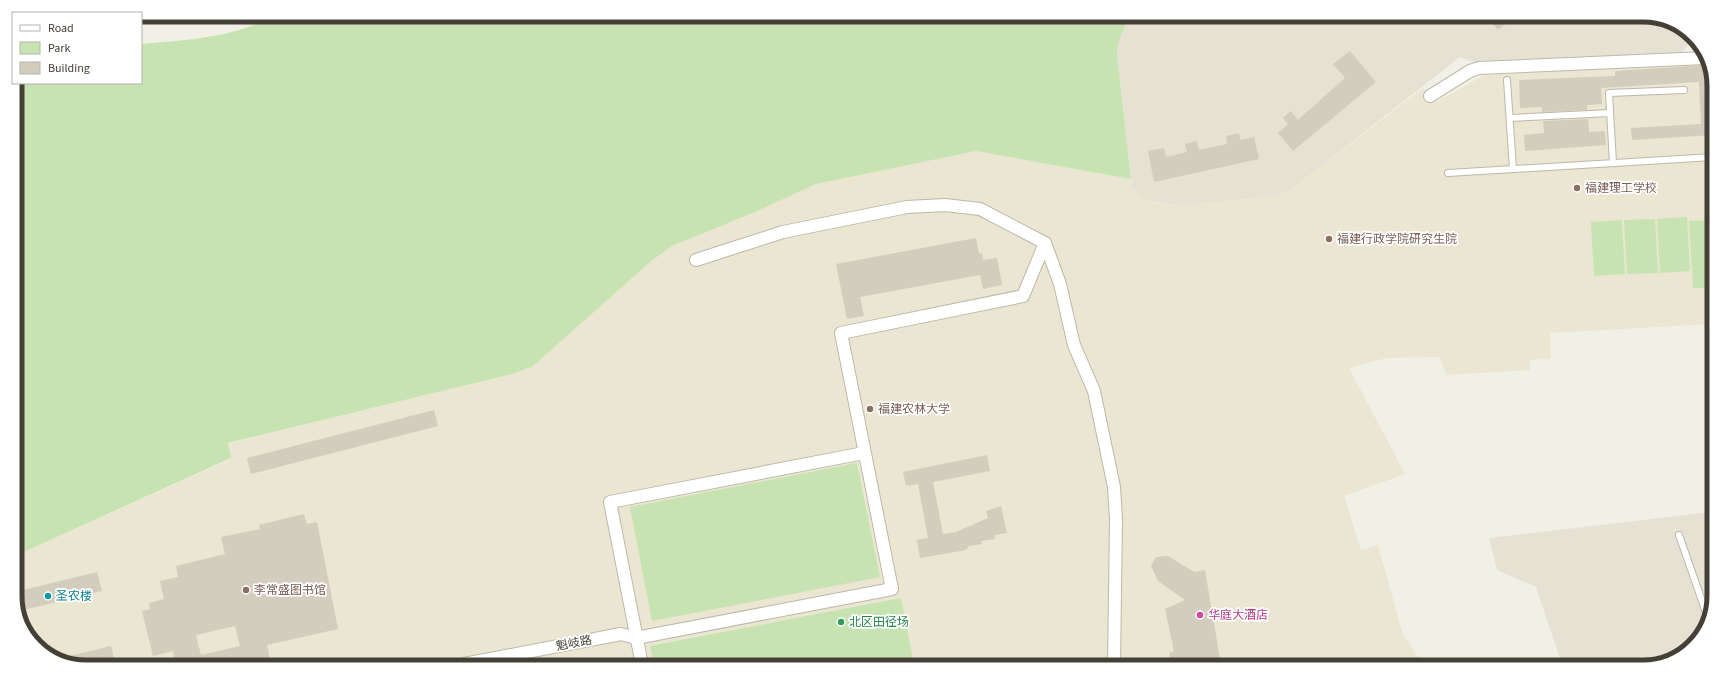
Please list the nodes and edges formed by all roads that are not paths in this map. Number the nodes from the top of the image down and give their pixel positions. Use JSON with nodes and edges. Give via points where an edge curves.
{"nodes":[{"id":1,"x":1700,"y":58,"type":"edge"},
{"id":2,"x":1507,"y":80,"type":"dead end"},
{"id":3,"x":1684,"y":90,"type":"dead end"},
{"id":4,"x":1430,"y":96,"type":"dead end"},
{"id":5,"x":1610,"y":113,"type":"junction"},
{"id":6,"x":1510,"y":118,"type":"junction"},
{"id":7,"x":1707,"y":157,"type":"edge"},
{"id":8,"x":1613,"y":163,"type":"junction"},
{"id":9,"x":1513,"y":169,"type":"junction"},
{"id":10,"x":1448,"y":173,"type":"dead end"},
{"id":11,"x":1045,"y":243,"type":"junction"},
{"id":12,"x":696,"y":260,"type":"dead end"},
{"id":13,"x":864,"y":453,"type":"junction"},
{"id":14,"x":1679,"y":535,"type":"dead end"},
{"id":15,"x":1706,"y":611,"type":"edge"},
{"id":16,"x":636,"y":638,"type":"junction"},
{"id":17,"x":485,"y":660,"type":"edge"},
{"id":18,"x":641,"y":660,"type":"edge"},
{"id":19,"x":1114,"y":660,"type":"edge"}],
"edges":[{"from":1,"to":4,"type":"street","via":[[1479,68]]},
{"from":2,"to":6,"type":"lane"},
{"from":3,"to":5,"type":"lane","via":[[1609,94]]},
{"from":5,"to":6,"type":"lane"},
{"from":5,"to":8,"type":"lane"},
{"from":6,"to":9,"type":"lane"},
{"from":7,"to":8,"type":"lane"},
{"from":8,"to":9,"type":"lane"},
{"from":9,"to":10,"type":"lane"},
{"from":11,"to":12,"type":"street","via":[[980,209],[945,205],[906,207],[783,232]]},
{"from":11,"to":13,"type":"street","via":[[1023,296],[841,334]]},
{"from":11,"to":19,"type":"street","via":[[1060,284],[1074,345],[1094,391],[1114,487]]},
{"from":13,"to":16,"type":"street","via":[[610,502]]},
{"from":13,"to":16,"type":"street","via":[[892,589]]},
{"from":14,"to":15,"type":"lane"},
{"from":16,"to":17,"type":"street","name":"魁岐路","via":[[621,634]]},
{"from":16,"to":18,"type":"street"}]}
